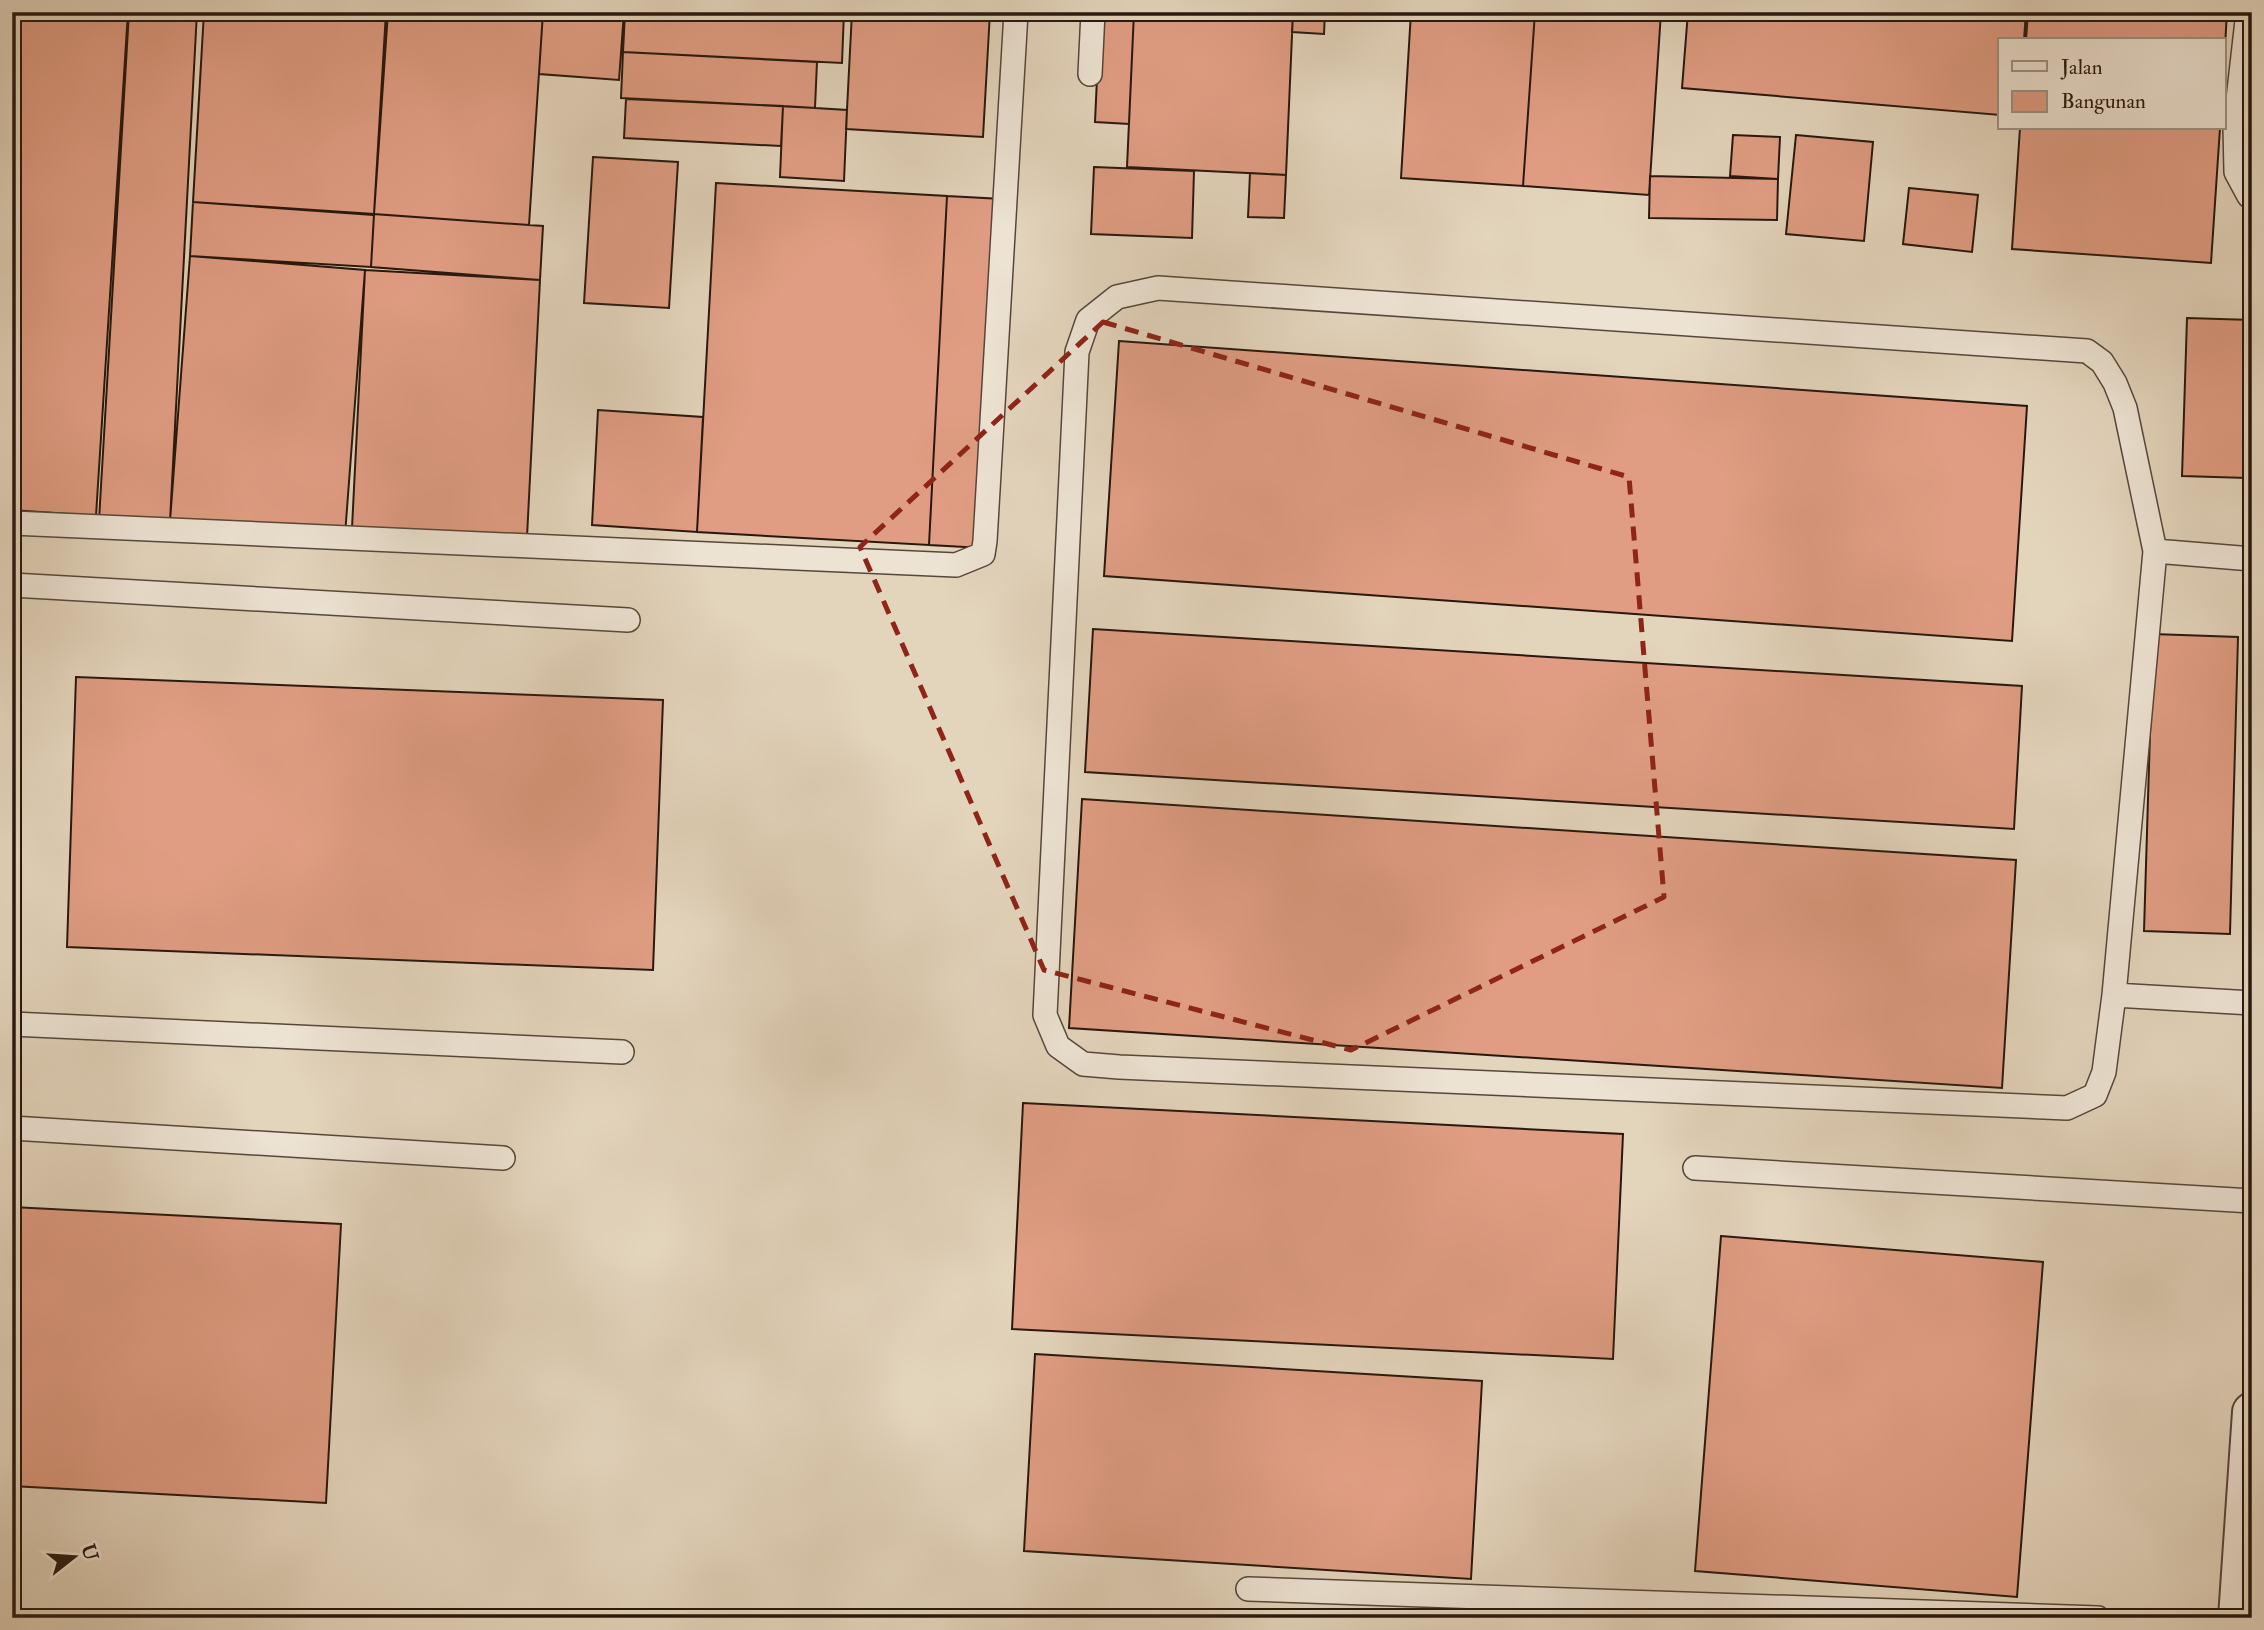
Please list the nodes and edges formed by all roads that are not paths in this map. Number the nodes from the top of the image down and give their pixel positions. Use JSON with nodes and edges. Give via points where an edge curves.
{"nodes":[{"id":1,"x":1016,"y":12,"type":"edge"},
{"id":2,"x":1093,"y":12,"type":"edge"},
{"id":3,"x":2248,"y":12,"type":"edge"},
{"id":4,"x":1090,"y":74,"type":"dead end"},
{"id":5,"x":2252,"y":197,"type":"edge"},
{"id":6,"x":12,"y":523,"type":"edge"},
{"id":7,"x":2155,"y":551,"type":"junction"},
{"id":8,"x":2252,"y":559,"type":"edge"},
{"id":9,"x":12,"y":585,"type":"edge"},
{"id":10,"x":628,"y":620,"type":"dead end"},
{"id":11,"x":2114,"y":995,"type":"junction"},
{"id":12,"x":2252,"y":1003,"type":"edge"},
{"id":13,"x":12,"y":1024,"type":"edge"},
{"id":14,"x":622,"y":1052,"type":"dead end"},
{"id":15,"x":12,"y":1128,"type":"edge"},
{"id":16,"x":503,"y":1158,"type":"dead end"},
{"id":17,"x":1695,"y":1168,"type":"dead end"},
{"id":18,"x":2252,"y":1201,"type":"edge"},
{"id":19,"x":2252,"y":1412,"type":"edge"},
{"id":20,"x":1248,"y":1588,"type":"dead end"},
{"id":21,"x":2098,"y":1618,"type":"edge"},
{"id":22,"x":2238,"y":1618,"type":"edge"}],
"edges":[{"from":1,"to":6,"type":"lane","via":[[983,554],[956,565]]},
{"from":2,"to":4,"type":"lane"},
{"from":3,"to":5,"type":"lane","via":[[2235,126],[2236,172]]},
{"from":7,"to":8,"type":"lane"},
{"from":7,"to":11,"type":"lane"},
{"from":7,"to":11,"type":"lane","via":[[2125,408],[2102,362],[2087,351],[1158,288],[1117,297],[1088,320],[1077,352],[1045,1015],[1058,1046],[1083,1064],[2067,1108],[2095,1095],[2104,1072]]},
{"from":9,"to":10,"type":"lane"},
{"from":11,"to":12,"type":"lane"},
{"from":13,"to":14,"type":"lane"},
{"from":15,"to":16,"type":"lane"},
{"from":17,"to":18,"type":"lane"},
{"from":19,"to":22,"type":"street"},
{"from":20,"to":21,"type":"lane"}]}
